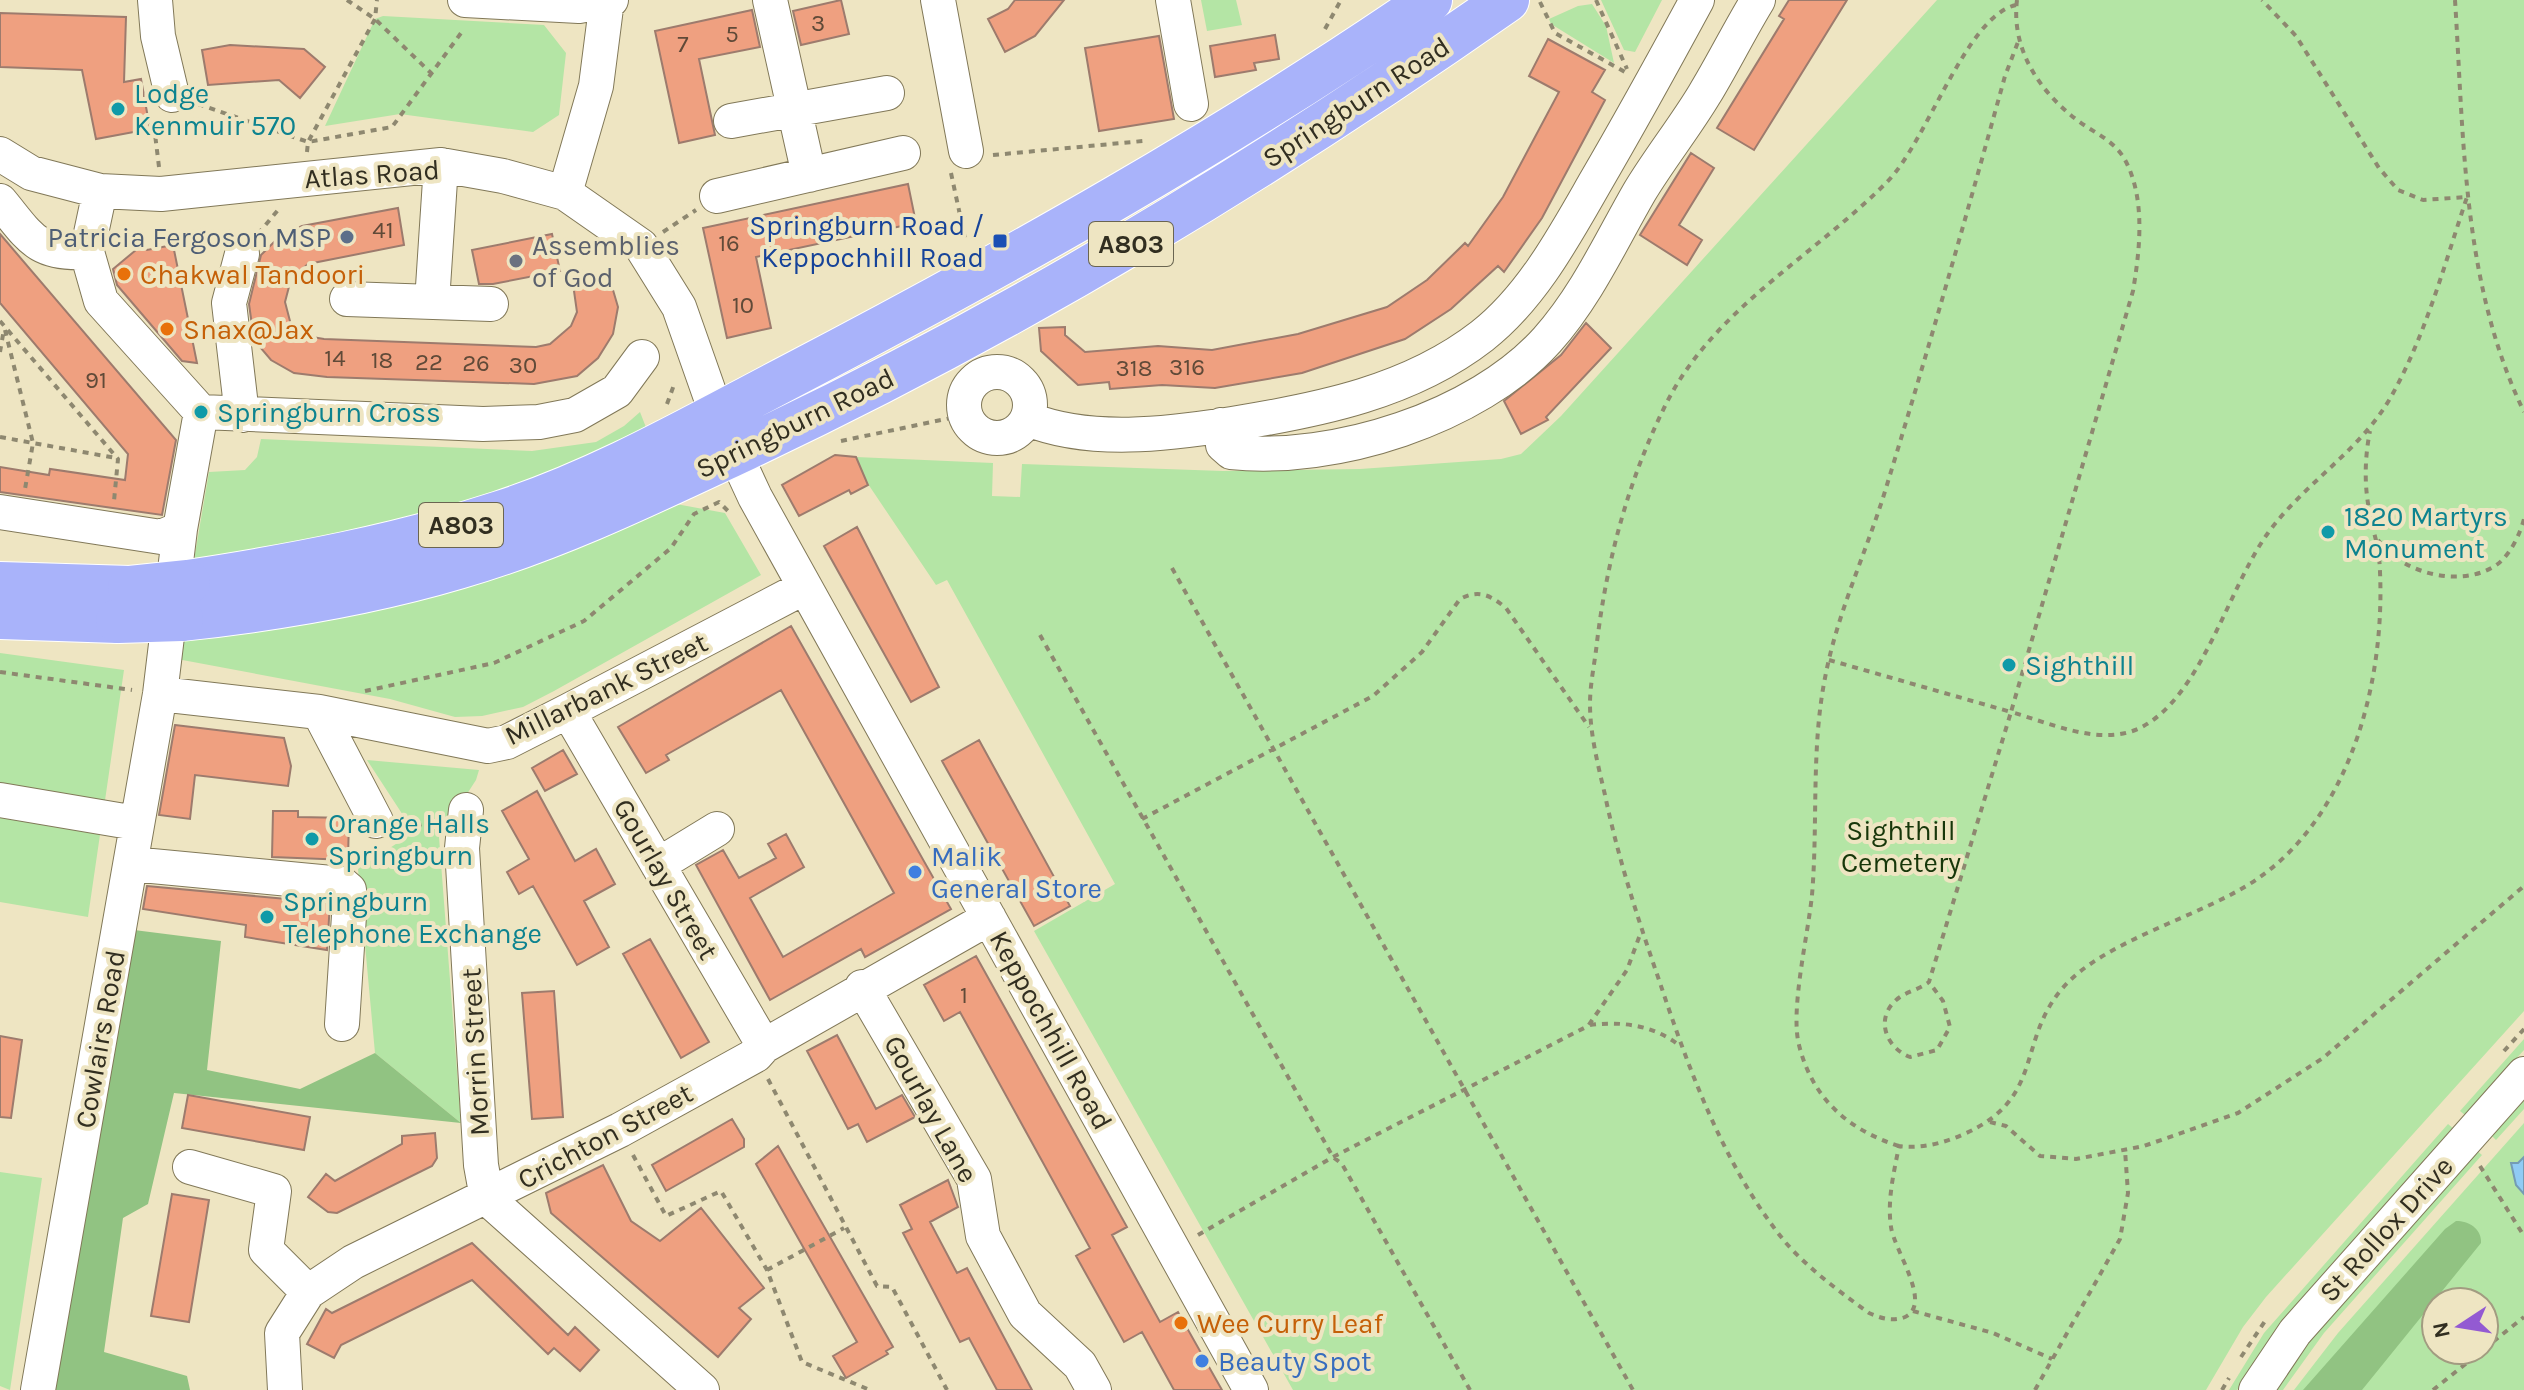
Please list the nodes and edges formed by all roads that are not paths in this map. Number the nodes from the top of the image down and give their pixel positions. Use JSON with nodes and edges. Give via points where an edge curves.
{"nodes":[{"id":1,"x":155,"y":0,"type":"edge"},
{"id":2,"x":608,"y":0,"type":"edge"},
{"id":3,"x":770,"y":0,"type":"edge"},
{"id":4,"x":938,"y":0,"type":"edge"},
{"id":5,"x":1173,"y":0,"type":"edge"},
{"id":6,"x":1430,"y":0,"type":"edge"},
{"id":7,"x":1507,"y":0,"type":"edge"},
{"id":8,"x":1697,"y":0,"type":"edge"},
{"id":9,"x":1758,"y":0,"type":"edge"},
{"id":10,"x":475,"y":1,"type":"edge"},
{"id":11,"x":887,"y":93,"type":"dead end"},
{"id":12,"x":172,"y":95,"type":"road end"},
{"id":13,"x":1191,"y":104,"type":"dead end"},
{"id":14,"x":795,"y":109,"type":"junction"},
{"id":15,"x":731,"y":121,"type":"dead end"},
{"id":16,"x":966,"y":151,"type":"road end"},
{"id":17,"x":903,"y":153,"type":"dead end"},
{"id":18,"x":0,"y":154,"type":"edge"},
{"id":19,"x":441,"y":165,"type":"junction"},
{"id":20,"x":809,"y":175,"type":"junction"},
{"id":21,"x":100,"y":191,"type":"junction"},
{"id":22,"x":565,"y":193,"type":"junction"},
{"id":23,"x":717,"y":196,"type":"road end"},
{"id":24,"x":0,"y":201,"type":"edge"},
{"id":25,"x":87,"y":252,"type":"junction"},
{"id":26,"x":242,"y":254,"type":"road end"},
{"id":27,"x":347,"y":299,"type":"dead end"},
{"id":28,"x":432,"y":302,"type":"junction"},
{"id":29,"x":491,"y":304,"type":"dead end"},
{"id":30,"x":642,"y":357,"type":"dead end"},
{"id":31,"x":201,"y":412,"type":"junction"},
{"id":32,"x":242,"y":415,"type":"junction"},
{"id":33,"x":1028,"y":419,"type":"junction"},
{"id":34,"x":1221,"y":425,"type":"junction"},
{"id":35,"x":726,"y":434,"type":"junction"},
{"id":36,"x":10,"y":514,"type":"edge"},
{"id":37,"x":180,"y":529,"type":"junction"},
{"id":38,"x":0,"y":584,"type":"edge"},
{"id":39,"x":805,"y":587,"type":"junction"},
{"id":40,"x":124,"y":604,"type":"junction"},
{"id":41,"x":0,"y":617,"type":"edge"},
{"id":42,"x":160,"y":694,"type":"junction"},
{"id":43,"x":568,"y":711,"type":"junction"},
{"id":44,"x":319,"y":712,"type":"junction"},
{"id":45,"x":0,"y":800,"type":"edge"},
{"id":46,"x":466,"y":810,"type":"road end"},
{"id":47,"x":376,"y":821,"type":"road end"},
{"id":48,"x":136,"y":823,"type":"junction"},
{"id":49,"x":717,"y":829,"type":"dead end"},
{"id":50,"x":131,"y":864,"type":"junction"},
{"id":51,"x":658,"y":865,"type":"junction"},
{"id":52,"x":989,"y":918,"type":"junction"},
{"id":53,"x":862,"y":987,"type":"junction"},
{"id":54,"x":342,"y":1024,"type":"dead end"},
{"id":55,"x":760,"y":1050,"type":"junction"},
{"id":56,"x":2524,"y":1074,"type":"edge"},
{"id":57,"x":190,"y":1167,"type":"dead end"},
{"id":58,"x":487,"y":1198,"type":"junction"},
{"id":59,"x":308,"y":1292,"type":"junction"},
{"id":60,"x":39,"y":1386,"type":"edge"},
{"id":61,"x":285,"y":1390,"type":"edge"},
{"id":62,"x":702,"y":1390,"type":"edge"},
{"id":63,"x":1094,"y":1390,"type":"edge"},
{"id":64,"x":1251,"y":1390,"type":"edge"},
{"id":65,"x":2256,"y":1390,"type":"edge"}],
"edges":[{"from":1,"to":12,"type":"street"},
{"from":2,"to":10,"type":"street","via":[[579,6]]},
{"from":2,"to":22,"type":"street","via":[[596,86]]},
{"from":3,"to":14,"type":"street"},
{"from":4,"to":16,"type":"street"},
{"from":5,"to":13,"type":"street"},
{"from":6,"to":35,"type":"main road","name":"Springburn Road","number":"A803","via":[[1284,97]]},
{"from":7,"to":35,"type":"main road","name":"Springburn Road","number":"A803","via":[[1341,115],[963,340]]},
{"from":8,"to":34,"type":"street","via":[[1561,241],[1501,320],[1465,348],[1390,386],[1305,411]]},
{"from":9,"to":34,"type":"street","via":[[1571,308],[1548,339],[1507,376],[1409,425],[1321,449],[1231,452],[1223,445]]},
{"from":11,"to":14,"type":"street"},
{"from":14,"to":15,"type":"street"},
{"from":14,"to":20,"type":"street"},
{"from":17,"to":20,"type":"street"},
{"from":18,"to":21,"type":"street","name":"Atlas Road","via":[[31,173]]},
{"from":19,"to":21,"type":"street","name":"Atlas Road","via":[[161,194]]},
{"from":19,"to":22,"type":"street","name":"Atlas Road"},
{"from":19,"to":28,"type":"street"},
{"from":20,"to":23,"type":"street"},
{"from":21,"to":25,"type":"street"},
{"from":22,"to":35,"type":"street","name":"Atlas Road","via":[[641,246],[679,307]]},
{"from":24,"to":25,"type":"street","via":[[31,239],[57,254]]},
{"from":25,"to":31,"type":"street","via":[[101,301]]},
{"from":26,"to":32,"type":"street","via":[[229,303]]},
{"from":27,"to":28,"type":"street"},
{"from":28,"to":29,"type":"street"},
{"from":30,"to":32,"type":"street","via":[[617,391],[575,415],[539,422]]},
{"from":31,"to":32,"type":"street"},
{"from":31,"to":37,"type":"street"},
{"from":33,"to":33,"type":"street","via":[[1029,395],[1005,372],[982,375],[966,392],[965,415],[978,433],[997,439],[1016,433]]},
{"from":33,"to":34,"type":"street","via":[[1061,430],[1160,432]]},
{"from":35,"to":39,"type":"street","name":"Keppochhill Road"},
{"from":35,"to":40,"type":"main road","name":"Springburn Road","number":"A803","bridge":true,"via":[[566,530],[459,567],[299,604]]},
{"from":36,"to":37,"type":"street","via":[[161,537]]},
{"from":37,"to":42,"type":"street","name":"Cowlairs Road"},
{"from":38,"to":40,"type":"main road","name":"Springburn Road","number":"A803"},
{"from":39,"to":43,"type":"street","name":"Millarbank Street"},
{"from":39,"to":52,"type":"street","name":"Keppochhill Road"},
{"from":40,"to":41,"type":"main road","name":"Springburn Road","number":"A803"},
{"from":42,"to":44,"type":"street","name":"Millarbank Street"},
{"from":42,"to":48,"type":"street","name":"Cowlairs Road"},
{"from":43,"to":44,"type":"street","name":"Millarbank Street","via":[[488,746]]},
{"from":43,"to":51,"type":"street","name":"Gourlay Street"},
{"from":44,"to":47,"type":"street"},
{"from":45,"to":48,"type":"street"},
{"from":46,"to":58,"type":"street","name":"Morrin Street","via":[[462,848]]},
{"from":48,"to":50,"type":"street","name":"Cowlairs Road"},
{"from":49,"to":51,"type":"street"},
{"from":50,"to":54,"type":"street","via":[[342,884],[350,900]]},
{"from":50,"to":60,"type":"street","name":"Cowlairs Road"},
{"from":51,"to":55,"type":"street","name":"Gourlay Street"},
{"from":52,"to":53,"type":"street","name":"Crichton Street"},
{"from":52,"to":64,"type":"street","name":"Keppochhill Road"},
{"from":53,"to":55,"type":"street","name":"Crichton Street"},
{"from":53,"to":63,"type":"street","name":"Gourlay Lane","via":[[974,1179],[983,1236],[1025,1314],[1080,1365]]},
{"from":55,"to":58,"type":"street","name":"Crichton Street"},
{"from":56,"to":65,"type":"street","name":"St Rollox Drive","via":[[2295,1332]]},
{"from":57,"to":59,"type":"street","via":[[274,1191],[266,1250]]},
{"from":58,"to":59,"type":"street","name":"Crichton Street","via":[[353,1262]]},
{"from":58,"to":62,"type":"street"},
{"from":59,"to":61,"type":"street","name":"Crichton Street","via":[[282,1333]]}]}
